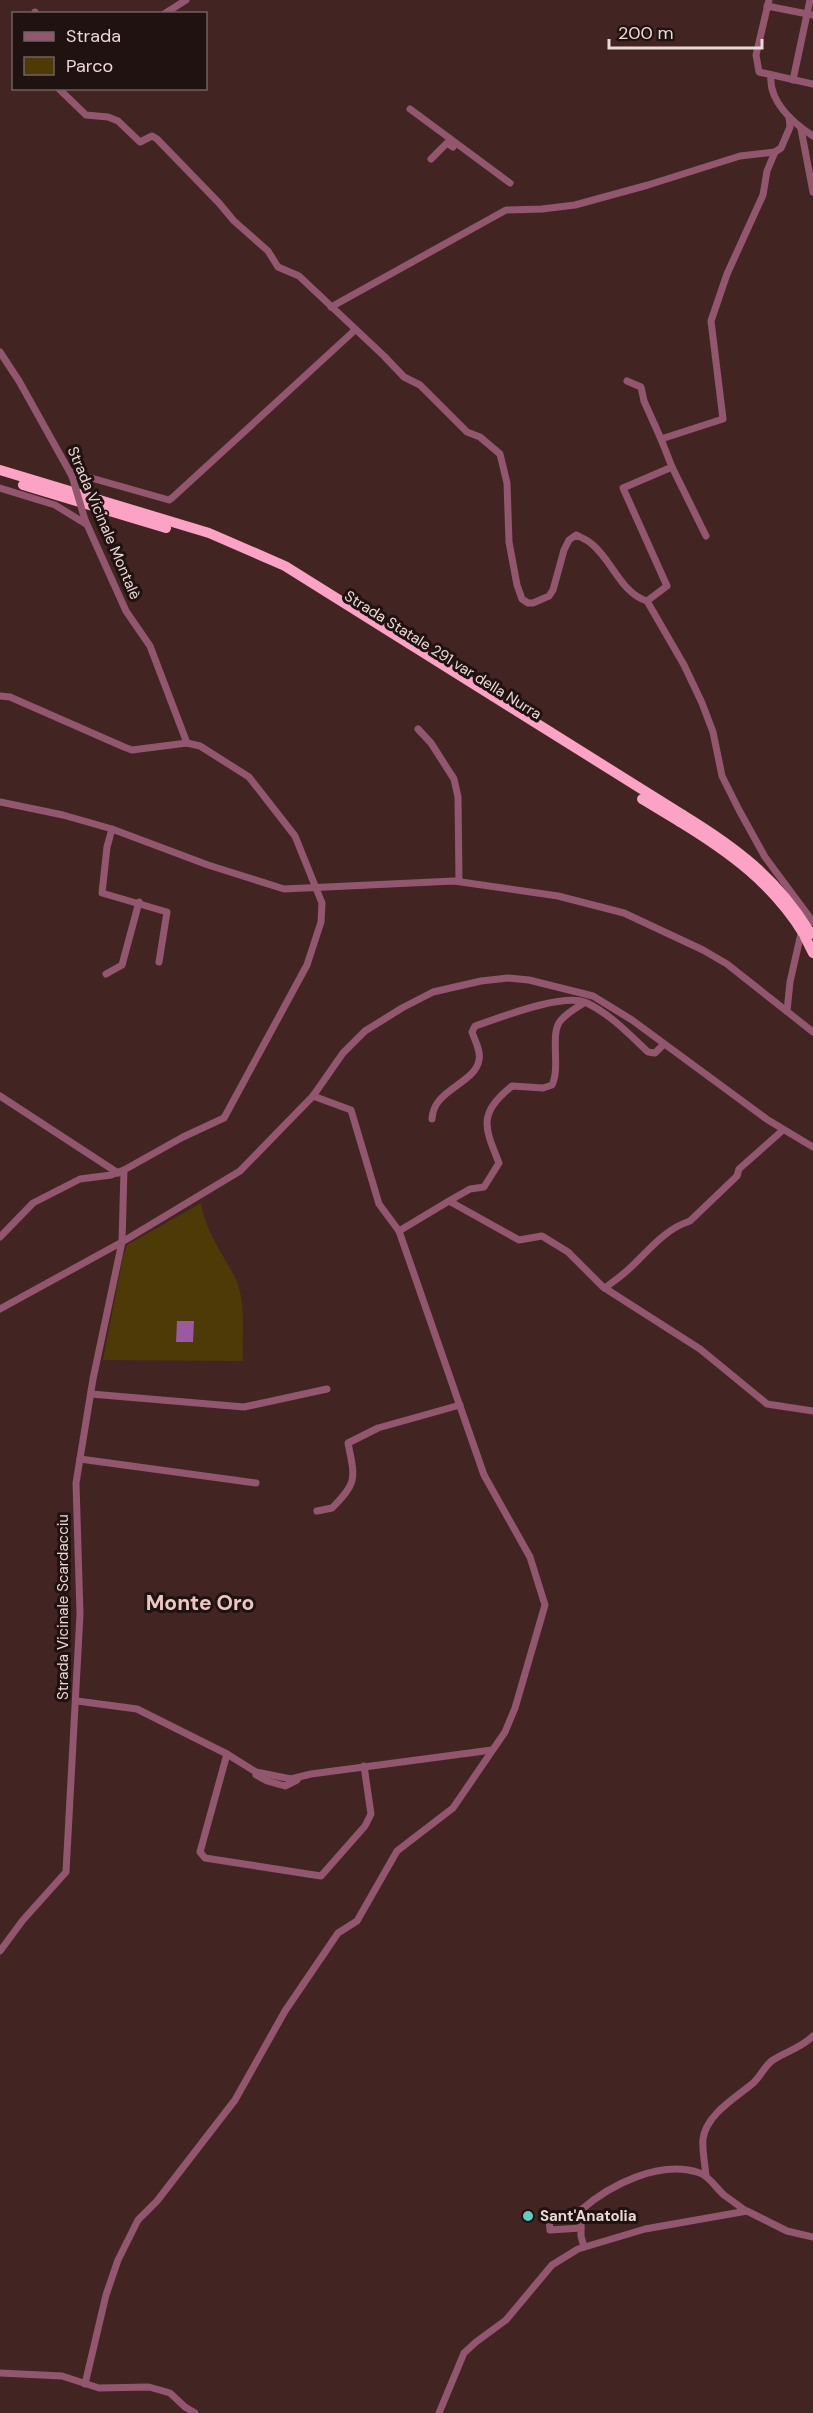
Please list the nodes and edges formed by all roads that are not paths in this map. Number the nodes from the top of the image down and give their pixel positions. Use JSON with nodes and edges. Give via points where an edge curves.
{"nodes":[{"id":1,"x":186,"y":0,"type":"edge"},
{"id":2,"x":810,"y":0,"type":"edge"},
{"id":3,"x":768,"y":3,"type":"edge"},
{"id":4,"x":167,"y":12,"type":"edge"},
{"id":5,"x":810,"y":15,"type":"edge"},
{"id":6,"x":771,"y":75,"type":"junction"},
{"id":7,"x":793,"y":80,"type":"junction"},
{"id":8,"x":813,"y":84,"type":"edge"},
{"id":9,"x":60,"y":90,"type":"edge"},
{"id":10,"x":410,"y":109,"type":"dead end"},
{"id":11,"x":789,"y":117,"type":"junction"},
{"id":12,"x":801,"y":129,"type":"junction"},
{"id":13,"x":813,"y":136,"type":"edge"},
{"id":14,"x":775,"y":152,"type":"junction"},
{"id":15,"x":431,"y":159,"type":"dead end"},
{"id":16,"x":813,"y":192,"type":"edge"},
{"id":17,"x":331,"y":307,"type":"junction"},
{"id":18,"x":355,"y":330,"type":"junction"},
{"id":19,"x":0,"y":352,"type":"edge"},
{"id":20,"x":627,"y":381,"type":"dead end"},
{"id":21,"x":661,"y":440,"type":"junction"},
{"id":22,"x":672,"y":467,"type":"junction"},
{"id":23,"x":0,"y":470,"type":"edge"},
{"id":24,"x":71,"y":474,"type":"junction"},
{"id":25,"x":0,"y":478,"type":"edge"},
{"id":26,"x":0,"y":488,"type":"edge"},
{"id":27,"x":86,"y":522,"type":"junction"},
{"id":28,"x":706,"y":536,"type":"dead end"},
{"id":29,"x":284,"y":569,"type":"junction"},
{"id":30,"x":647,"y":601,"type":"junction"},
{"id":31,"x":0,"y":696,"type":"edge"},
{"id":32,"x":418,"y":729,"type":"dead end"},
{"id":33,"x":187,"y":743,"type":"junction"},
{"id":34,"x":0,"y":802,"type":"edge"},
{"id":35,"x":112,"y":829,"type":"junction"},
{"id":36,"x":459,"y":881,"type":"junction"},
{"id":37,"x":315,"y":887,"type":"junction"},
{"id":38,"x":139,"y":902,"type":"junction"},
{"id":39,"x":807,"y":912,"type":"junction"},
{"id":40,"x":813,"y":922,"type":"edge"},
{"id":41,"x":810,"y":936,"type":"edge"},
{"id":42,"x":813,"y":952,"type":"edge"},
{"id":43,"x":159,"y":962,"type":"dead end"},
{"id":44,"x":106,"y":974,"type":"dead end"},
{"id":45,"x":585,"y":1002,"type":"junction"},
{"id":46,"x":786,"y":1011,"type":"junction"},
{"id":47,"x":813,"y":1032,"type":"edge"},
{"id":48,"x":664,"y":1044,"type":"junction"},
{"id":49,"x":0,"y":1096,"type":"edge"},
{"id":50,"x":313,"y":1096,"type":"junction"},
{"id":51,"x":432,"y":1119,"type":"dead end"},
{"id":52,"x":783,"y":1130,"type":"junction"},
{"id":53,"x":813,"y":1147,"type":"edge"},
{"id":54,"x":121,"y":1172,"type":"junction"},
{"id":55,"x":449,"y":1201,"type":"junction"},
{"id":56,"x":399,"y":1231,"type":"junction"},
{"id":57,"x":0,"y":1237,"type":"edge"},
{"id":58,"x":122,"y":1242,"type":"junction"},
{"id":59,"x":605,"y":1288,"type":"junction"},
{"id":60,"x":0,"y":1309,"type":"edge"},
{"id":61,"x":327,"y":1389,"type":"dead end"},
{"id":62,"x":91,"y":1394,"type":"junction"},
{"id":63,"x":460,"y":1405,"type":"junction"},
{"id":64,"x":813,"y":1411,"type":"edge"},
{"id":65,"x":80,"y":1459,"type":"junction"},
{"id":66,"x":256,"y":1483,"type":"dead end"},
{"id":67,"x":317,"y":1511,"type":"dead end"},
{"id":68,"x":76,"y":1704,"type":"junction"},
{"id":69,"x":492,"y":1750,"type":"junction"},
{"id":70,"x":227,"y":1756,"type":"junction"},
{"id":71,"x":364,"y":1766,"type":"junction"},
{"id":72,"x":0,"y":1951,"type":"edge"},
{"id":73,"x":813,"y":2036,"type":"edge"},
{"id":74,"x":706,"y":2176,"type":"junction"},
{"id":75,"x":747,"y":2211,"type":"junction"},
{"id":76,"x":580,"y":2216,"type":"junction"},
{"id":77,"x":580,"y":2228,"type":"junction"},
{"id":78,"x":813,"y":2237,"type":"edge"},
{"id":79,"x":584,"y":2247,"type":"junction"},
{"id":80,"x":0,"y":2373,"type":"edge"},
{"id":81,"x":85,"y":2384,"type":"junction"},
{"id":82,"x":195,"y":2413,"type":"edge"},
{"id":83,"x":439,"y":2413,"type":"edge"}],
"edges":[{"from":1,"to":4,"type":"street"},
{"from":2,"to":5,"type":"street"},
{"from":3,"to":5,"type":"street"},
{"from":3,"to":6,"type":"street","via":[[756,64],[759,72]]},
{"from":5,"to":7,"type":"street"},
{"from":6,"to":7,"type":"street"},
{"from":6,"to":11,"type":"street","via":[[772,90]]},
{"from":7,"to":8,"type":"street"},
{"from":9,"to":17,"type":"street","via":[[86,115],[118,121],[140,142],[152,136],[157,139],[268,251],[278,267],[299,276]]},
{"from":10,"to":15,"type":"street","via":[[510,185],[447,143]]},
{"from":11,"to":12,"type":"street"},
{"from":11,"to":14,"type":"street","via":[[786,138]]},
{"from":12,"to":13,"type":"street"},
{"from":12,"to":16,"type":"street"},
{"from":14,"to":17,"type":"street","via":[[740,156],[575,205],[506,210]]},
{"from":14,"to":21,"type":"street","via":[[763,195],[726,274],[711,321],[723,419]]},
{"from":17,"to":18,"type":"street"},
{"from":18,"to":24,"type":"street","via":[[169,500]]},
{"from":18,"to":30,"type":"street","via":[[404,377],[442,404],[467,432],[480,437],[500,454],[507,483],[509,542],[522,599],[533,603],[553,590],[564,550],[576,535],[594,545],[627,587]]},
{"from":19,"to":24,"type":"street","name":"Strada Vicinale Montalè"},
{"from":20,"to":21,"type":"street","via":[[641,387]]},
{"from":21,"to":22,"type":"street"},
{"from":22,"to":28,"type":"street"},
{"from":22,"to":30,"type":"street","via":[[622,488],[667,586]]},
{"from":23,"to":29,"type":"highway","name":"Strada Statale 291 var della Nurra","via":[[209,533]]},
{"from":24,"to":27,"type":"street","name":"Strada Vicinale Montalè","bridge":true},
{"from":25,"to":29,"type":"highway","name":"Strada Statale 291 var della Nurra","via":[[202,538]]},
{"from":26,"to":27,"type":"street","via":[[55,505]]},
{"from":27,"to":33,"type":"street","name":"Strada Vicinale Montalè","via":[[126,611],[150,646]]},
{"from":29,"to":41,"type":"highway","name":"Strada Statale 291 var della Nurra","bridge":true,"via":[[682,818],[760,879]]},
{"from":30,"to":39,"type":"street","via":[[702,703],[726,784],[765,857]]},
{"from":31,"to":33,"type":"street","via":[[132,750]]},
{"from":32,"to":36,"type":"street","via":[[454,779],[458,797]]},
{"from":33,"to":37,"type":"street","via":[[200,746],[249,777],[296,836]]},
{"from":34,"to":35,"type":"street"},
{"from":35,"to":37,"type":"street","via":[[284,889]]},
{"from":35,"to":38,"type":"street","via":[[102,893]]},
{"from":36,"to":37,"type":"street"},
{"from":36,"to":46,"type":"street","via":[[558,896],[624,913],[727,964]]},
{"from":37,"to":54,"type":"street","via":[[322,903],[321,922],[307,965],[224,1118]]},
{"from":38,"to":43,"type":"street","via":[[167,913]]},
{"from":38,"to":44,"type":"street","via":[[122,965]]},
{"from":39,"to":40,"type":"street"},
{"from":39,"to":46,"type":"street"},
{"from":41,"to":42,"type":"highway","name":"Strada Statale 291 var della Nurra"},
{"from":45,"to":48,"type":"street","via":[[648,1052],[655,1053]]},
{"from":45,"to":51,"type":"street","via":[[541,1004],[475,1026],[472,1032],[478,1064],[441,1098]]},
{"from":45,"to":55,"type":"street","via":[[560,1021],[556,1029],[557,1062],[552,1085],[512,1086],[490,1110],[486,1121],[489,1140],[499,1163],[484,1187],[470,1189]]},
{"from":46,"to":47,"type":"street"},
{"from":48,"to":50,"type":"street","via":[[593,996],[529,980],[481,981],[433,993],[365,1031],[343,1053]]},
{"from":48,"to":52,"type":"street"},
{"from":49,"to":54,"type":"street"},
{"from":50,"to":56,"type":"street","via":[[351,1110],[379,1204]]},
{"from":50,"to":58,"type":"street","via":[[240,1171]]},
{"from":52,"to":53,"type":"street"},
{"from":52,"to":59,"type":"street","via":[[690,1221],[654,1243]]},
{"from":54,"to":57,"type":"street","via":[[80,1179],[33,1203]]},
{"from":54,"to":58,"type":"street","name":"Strada Vicinale Scardacciu"},
{"from":55,"to":56,"type":"street"},
{"from":55,"to":59,"type":"street","via":[[519,1240],[542,1236],[568,1252]]},
{"from":56,"to":63,"type":"street"},
{"from":58,"to":60,"type":"street"},
{"from":58,"to":62,"type":"street","name":"Strada Vicinale Scardacciu"},
{"from":59,"to":64,"type":"street","via":[[700,1349],[767,1404]]},
{"from":61,"to":62,"type":"street","via":[[244,1407]]},
{"from":62,"to":65,"type":"street","name":"Strada Vicinale Scardacciu"},
{"from":63,"to":67,"type":"street","via":[[378,1428],[348,1443],[353,1483],[332,1508]]},
{"from":63,"to":69,"type":"street","via":[[484,1475],[530,1557],[545,1605],[515,1708]]},
{"from":65,"to":66,"type":"street"},
{"from":65,"to":68,"type":"street","name":"Strada Vicinale Scardacciu","via":[[76,1483],[80,1614]]},
{"from":68,"to":70,"type":"street","via":[[137,1709]]},
{"from":68,"to":72,"type":"street","name":"Strada Vicinale Scardacciu","via":[[66,1872]]},
{"from":69,"to":71,"type":"street"},
{"from":69,"to":81,"type":"street","via":[[453,1808],[397,1851],[357,1921],[338,1933],[285,2011],[235,2100],[138,2220],[106,2295]]},
{"from":70,"to":71,"type":"street","via":[[256,1772],[279,1778]]},
{"from":70,"to":71,"type":"street","via":[[200,1852],[206,1858],[321,1876],[365,1826],[370,1814]]},
{"from":73,"to":74,"type":"street","via":[[772,2061],[713,2120],[703,2142]]},
{"from":74,"to":75,"type":"street"},
{"from":74,"to":76,"type":"street","via":[[683,2170],[626,2179],[596,2197],[581,2210]]},
{"from":75,"to":78,"type":"street","via":[[787,2231]]},
{"from":75,"to":79,"type":"street","via":[[645,2229]]},
{"from":76,"to":77,"type":"street"},
{"from":76,"to":77,"type":"street","via":[[549,2219],[550,2230]]},
{"from":77,"to":79,"type":"street"},
{"from":79,"to":83,"type":"street","via":[[552,2265],[506,2320],[469,2347]]},
{"from":80,"to":81,"type":"street","via":[[62,2376]]},
{"from":81,"to":82,"type":"street","via":[[99,2388],[160,2389]]}]}
